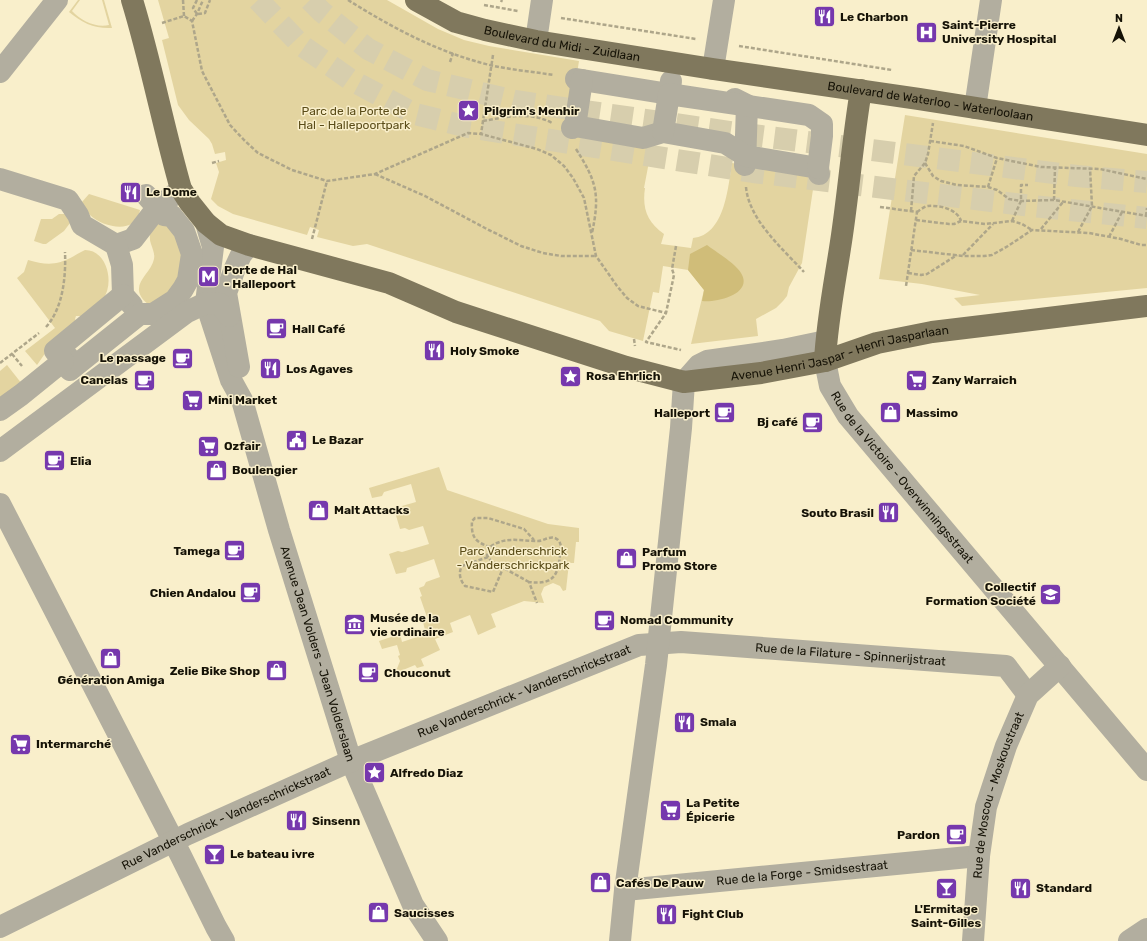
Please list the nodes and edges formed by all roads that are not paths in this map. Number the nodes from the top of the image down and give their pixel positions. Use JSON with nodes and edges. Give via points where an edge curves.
{"nodes":[{"id":1,"x":57,"y":0,"type":"edge"},
{"id":2,"x":132,"y":0,"type":"edge"},
{"id":3,"x":416,"y":0,"type":"edge"},
{"id":4,"x":724,"y":0,"type":"edge"},
{"id":5,"x":991,"y":0,"type":"edge"},
{"id":6,"x":541,"y":7,"type":"edge"},
{"id":7,"x":536,"y":41,"type":"junction"},
{"id":8,"x":0,"y":72,"type":"edge"},
{"id":9,"x":712,"y":78,"type":"junction"},
{"id":10,"x":670,"y":87,"type":"junction"},
{"id":11,"x":861,"y":90,"type":"junction"},
{"id":12,"x":747,"y":105,"type":"junction"},
{"id":13,"x":975,"y":108,"type":"junction"},
{"id":14,"x":663,"y":132,"type":"junction"},
{"id":15,"x":1147,"y":136,"type":"edge"},
{"id":16,"x":746,"y":160,"type":"junction"},
{"id":17,"x":0,"y":179,"type":"edge"},
{"id":18,"x":162,"y":202,"type":"junction"},
{"id":19,"x":206,"y":223,"type":"junction"},
{"id":20,"x":116,"y":245,"type":"junction"},
{"id":21,"x":249,"y":245,"type":"junction"},
{"id":22,"x":123,"y":295,"type":"junction"},
{"id":23,"x":206,"y":303,"type":"junction"},
{"id":24,"x":1147,"y":306,"type":"edge"},
{"id":25,"x":151,"y":317,"type":"junction"},
{"id":26,"x":231,"y":322,"type":"junction"},
{"id":27,"x":825,"y":351,"type":"junction"},
{"id":28,"x":66,"y":359,"type":"junction"},
{"id":29,"x":684,"y":382,"type":"junction"},
{"id":30,"x":242,"y":400,"type":"junction"},
{"id":31,"x":0,"y":410,"type":"edge"},
{"id":32,"x":0,"y":451,"type":"edge"},
{"id":33,"x":0,"y":504,"type":"edge"},
{"id":34,"x":658,"y":644,"type":"junction"},
{"id":35,"x":1060,"y":666,"type":"junction"},
{"id":36,"x":1028,"y":695,"type":"junction"},
{"id":37,"x":351,"y":761,"type":"junction"},
{"id":38,"x":1147,"y":770,"type":"edge"},
{"id":39,"x":173,"y":841,"type":"junction"},
{"id":40,"x":979,"y":856,"type":"junction"},
{"id":41,"x":625,"y":890,"type":"junction"},
{"id":42,"x":0,"y":927,"type":"edge"},
{"id":43,"x":1147,"y":929,"type":"edge"},
{"id":44,"x":224,"y":941,"type":"edge"},
{"id":45,"x":437,"y":941,"type":"edge"},
{"id":46,"x":620,"y":941,"type":"edge"},
{"id":47,"x":973,"y":941,"type":"edge"},
{"id":48,"x":1129,"y":941,"type":"edge"}],
"edges":[{"from":1,"to":8,"type":"street"},
{"from":2,"to":18,"type":"main road","via":[[154,86]]},
{"from":3,"to":7,"type":"main road","name":"Boulevard du Midi - Zuidlaan","via":[[456,22]]},
{"from":4,"to":9,"type":"street"},
{"from":5,"to":13,"type":"street"},
{"from":6,"to":7,"type":"street"},
{"from":7,"to":9,"type":"main road","name":"Boulevard du Midi - Zuidlaan"},
{"from":9,"to":11,"type":"main road","name":"Boulevard de Waterloo - Waterloolaan"},
{"from":9,"to":12,"type":"street"},
{"from":10,"to":12,"type":"street"},
{"from":10,"to":14,"type":"street"},
{"from":10,"to":14,"type":"street","via":[[579,79],[571,129],[643,138]]},
{"from":11,"to":13,"type":"main road","name":"Boulevard de Waterloo - Waterloolaan"},
{"from":11,"to":27,"type":"main road"},
{"from":12,"to":16,"type":"street"},
{"from":12,"to":16,"type":"street","via":[[809,115],[822,124],[822,136],[818,171]]},
{"from":13,"to":15,"type":"main road","name":"Boulevard de Waterloo - Waterloolaan"},
{"from":14,"to":16,"type":"street","via":[[725,143]]},
{"from":17,"to":20,"type":"street","via":[[68,200],[82,225]]},
{"from":18,"to":19,"type":"main road","via":[[190,203]]},
{"from":18,"to":20,"type":"street","via":[[133,239]]},
{"from":18,"to":25,"type":"street","via":[[184,231],[196,255],[184,288],[175,300]]},
{"from":19,"to":21,"type":"main road","via":[[222,235]]},
{"from":19,"to":23,"type":"street","name":"Avenue Jean Volders - Jean Volderslaan","via":[[213,246]]},
{"from":20,"to":22,"type":"street","via":[[122,265]]},
{"from":21,"to":26,"type":"street","name":"Avenue Jean Volders - Jean Volderslaan","via":[[234,268],[226,293]]},
{"from":21,"to":29,"type":"main road","via":[[389,282],[456,312],[632,369]]},
{"from":22,"to":25,"type":"street"},
{"from":22,"to":28,"type":"street","via":[[54,351]]},
{"from":23,"to":26,"type":"street","via":[[220,304]]},
{"from":23,"to":30,"type":"street","name":"Avenue Jean Volders - Jean Volderslaan","via":[[231,380]]},
{"from":23,"to":32,"type":"street","via":[[187,312]]},
{"from":24,"to":27,"type":"main road","name":"Avenue Henri Jaspar - Henri Jasparlaan","via":[[932,332]]},
{"from":25,"to":28,"type":"street","via":[[70,370]]},
{"from":26,"to":30,"type":"street","name":"Avenue Jean Volders - Jean Volderslaan","via":[[241,378]]},
{"from":27,"to":29,"type":"main road","name":"Avenue Henri Jaspar - Henri Jasparlaan","via":[[761,372]]},
{"from":27,"to":35,"type":"street","name":"Rue de la Victoire - Overwinningsstraat","via":[[830,386],[848,416]]},
{"from":28,"to":31,"type":"street","via":[[33,378]]},
{"from":29,"to":34,"type":"street","via":[[682,428]]},
{"from":30,"to":37,"type":"street","name":"Avenue Jean Volders - Jean Volderslaan","via":[[279,530]]},
{"from":33,"to":39,"type":"street"},
{"from":34,"to":36,"type":"street","name":"Rue de la Filature - Spinnerijstraat","via":[[681,642],[1006,666]]},
{"from":34,"to":37,"type":"street","name":"Rue Vanderschrick - Vanderschrickstraat","via":[[639,645]]},
{"from":34,"to":41,"type":"street"},
{"from":35,"to":36,"type":"street","name":"Rue de Moscou - Moskoustraat"},
{"from":35,"to":38,"type":"street","name":"Rue de la Victoire - Overwinningsstraat"},
{"from":36,"to":40,"type":"street","name":"Rue de Moscou - Moskoustraat","via":[[1006,746],[986,808]]},
{"from":37,"to":39,"type":"street","name":"Rue Vanderschrick - Vanderschrickstraat"},
{"from":37,"to":45,"type":"street","name":"Avenue Jean Volders - Jean Volderslaan","via":[[413,905]]},
{"from":39,"to":42,"type":"street","name":"Rue Vanderschrick - Vanderschrickstraat"},
{"from":39,"to":44,"type":"street"},
{"from":40,"to":41,"type":"street","name":"Rue de la Forge - Smidsestraat"},
{"from":40,"to":47,"type":"street","name":"Rue de Moscou - Moskoustraat"},
{"from":41,"to":46,"type":"street"},
{"from":43,"to":48,"type":"street"}]}
